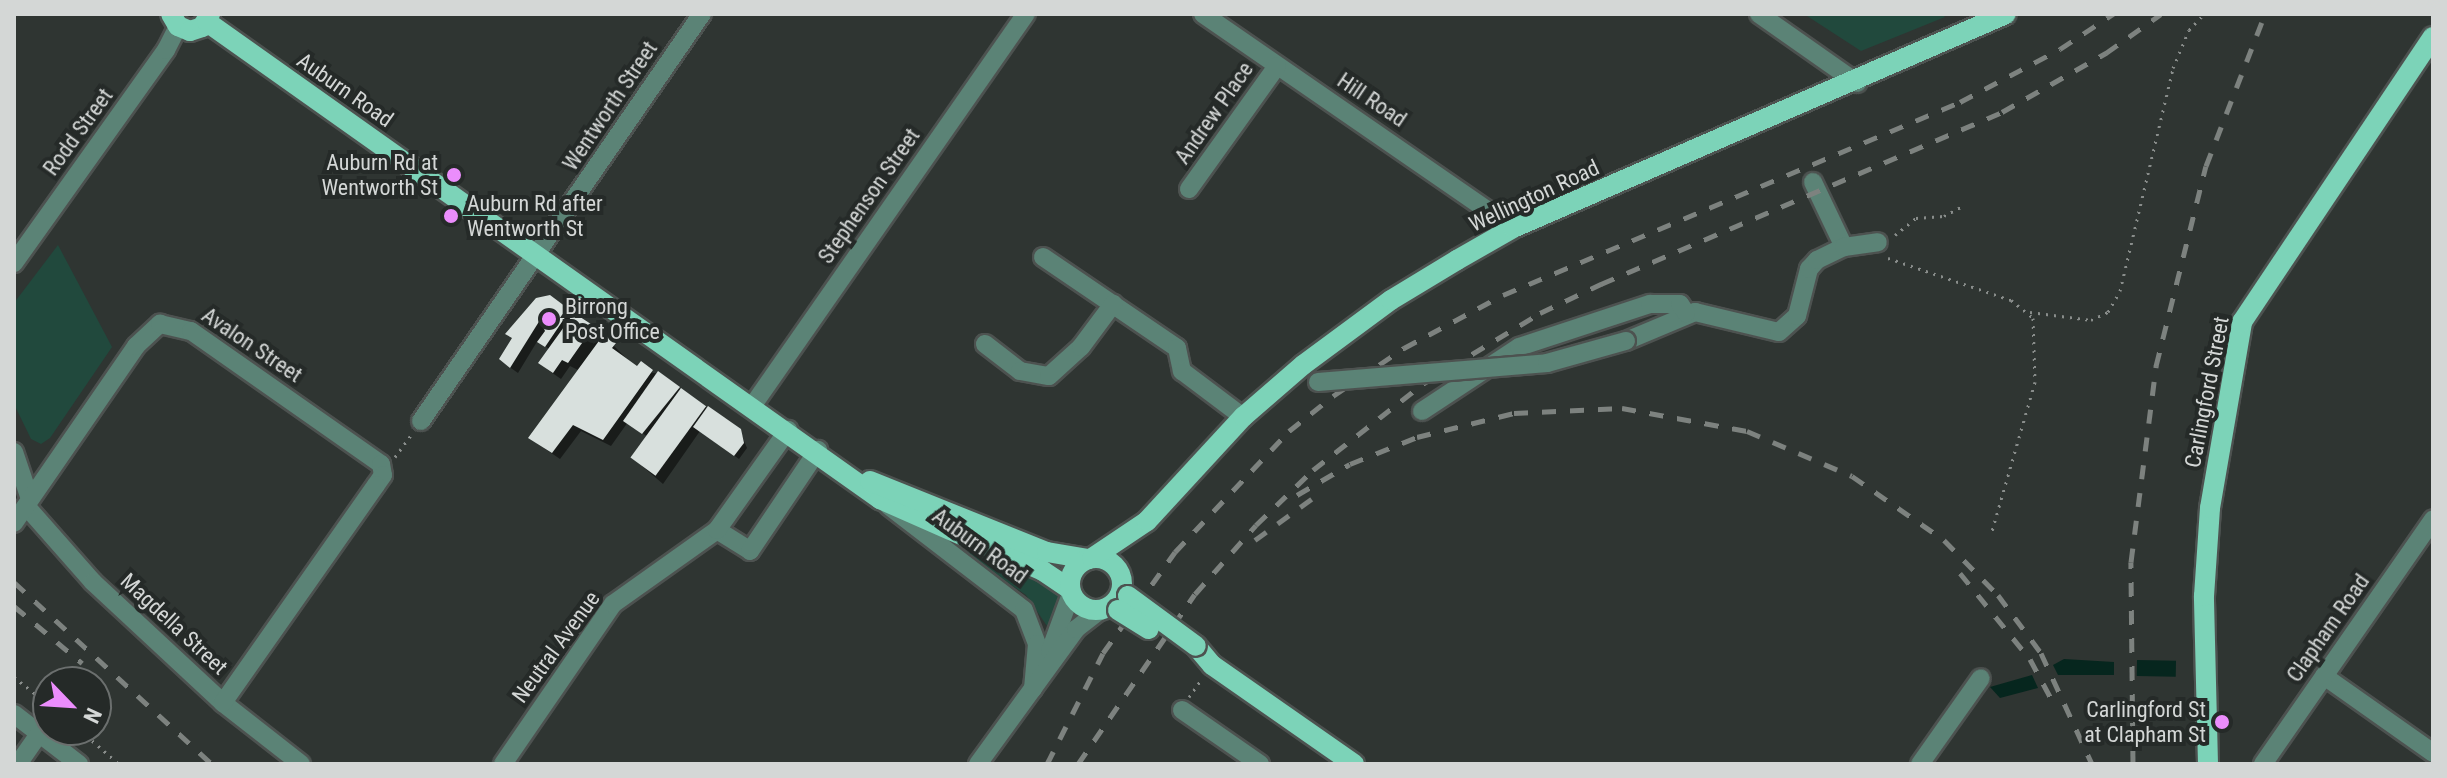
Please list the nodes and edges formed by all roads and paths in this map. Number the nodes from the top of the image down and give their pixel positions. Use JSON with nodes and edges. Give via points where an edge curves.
{"nodes":[{"id":1,"x":702,"y":14,"type":"edge"},
{"id":2,"x":1026,"y":14,"type":"edge"},
{"id":3,"x":1203,"y":14,"type":"edge"},
{"id":4,"x":1759,"y":14,"type":"edge"},
{"id":5,"x":2006,"y":14,"type":"edge"},
{"id":6,"x":2204,"y":14,"type":"edge"},
{"id":7,"x":209,"y":18,"type":"edge"},
{"id":8,"x":174,"y":20,"type":"edge"},
{"id":9,"x":2433,"y":37,"type":"edge"},
{"id":10,"x":1277,"y":66,"type":"junction"},
{"id":11,"x":1857,"y":83,"type":"junction"},
{"id":12,"x":1813,"y":182,"type":"dead end"},
{"id":13,"x":1189,"y":189,"type":"dead end"},
{"id":14,"x":1963,"y":206,"type":"dead end"},
{"id":15,"x":1513,"y":228,"type":"junction"},
{"id":16,"x":1878,"y":242,"type":"joint"},
{"id":17,"x":1851,"y":246,"type":"junction"},
{"id":18,"x":538,"y":255,"type":"junction"},
{"id":19,"x":1043,"y":257,"type":"dead end"},
{"id":20,"x":14,"y":263,"type":"edge"},
{"id":21,"x":1113,"y":304,"type":"junction"},
{"id":22,"x":2030,"y":312,"type":"junction"},
{"id":23,"x":1686,"y":313,"type":"junction"},
{"id":24,"x":985,"y":344,"type":"dead end"},
{"id":25,"x":1303,"y":365,"type":"junction"},
{"id":26,"x":753,"y":405,"type":"junction"},
{"id":27,"x":1422,"y":411,"type":"dead end"},
{"id":28,"x":1243,"y":417,"type":"junction"},
{"id":29,"x":421,"y":421,"type":"joint"},
{"id":30,"x":788,"y":430,"type":"junction"},
{"id":31,"x":818,"y":450,"type":"junction"},
{"id":32,"x":14,"y":452,"type":"edge"},
{"id":33,"x":848,"y":472,"type":"junction"},
{"id":34,"x":380,"y":480,"type":"junction"},
{"id":35,"x":880,"y":499,"type":"junction"},
{"id":36,"x":27,"y":501,"type":"junction"},
{"id":37,"x":2433,"y":519,"type":"edge"},
{"id":38,"x":1147,"y":521,"type":"junction"},
{"id":39,"x":14,"y":523,"type":"edge"},
{"id":40,"x":717,"y":530,"type":"junction"},
{"id":41,"x":1991,"y":534,"type":"dead end"},
{"id":42,"x":1090,"y":559,"type":"junction"},
{"id":43,"x":1070,"y":592,"type":"junction"},
{"id":44,"x":1116,"y":598,"type":"junction"},
{"id":45,"x":1207,"y":672,"type":"junction"},
{"id":46,"x":2324,"y":676,"type":"junction"},
{"id":47,"x":14,"y":677,"type":"edge"},
{"id":48,"x":1981,"y":678,"type":"dead end"},
{"id":49,"x":1036,"y":684,"type":"junction"},
{"id":50,"x":32,"y":691,"type":"edge"},
{"id":51,"x":223,"y":703,"type":"junction"},
{"id":52,"x":1184,"y":706,"type":"joint"},
{"id":53,"x":14,"y":714,"type":"edge"},
{"id":54,"x":32,"y":727,"type":"edge"},
{"id":55,"x":32,"y":744,"type":"edge"},
{"id":56,"x":56,"y":746,"type":"edge"},
{"id":57,"x":98,"y":746,"type":"edge"},
{"id":58,"x":2433,"y":753,"type":"edge"},
{"id":59,"x":18,"y":764,"type":"edge"},
{"id":60,"x":79,"y":764,"type":"edge"},
{"id":61,"x":119,"y":764,"type":"edge"},
{"id":62,"x":301,"y":764,"type":"edge"},
{"id":63,"x":503,"y":764,"type":"edge"},
{"id":64,"x":978,"y":764,"type":"edge"},
{"id":65,"x":1260,"y":764,"type":"edge"},
{"id":66,"x":1354,"y":764,"type":"edge"},
{"id":67,"x":1920,"y":764,"type":"edge"},
{"id":68,"x":2208,"y":764,"type":"edge"},
{"id":69,"x":2263,"y":764,"type":"edge"}],
"edges":[{"from":1,"to":18,"type":"street","name":"Wentworth Street"},
{"from":2,"to":26,"type":"street","name":"Stephenson Street"},
{"from":3,"to":10,"type":"street","name":"Hill Road"},
{"from":4,"to":11,"type":"street"},
{"from":5,"to":11,"type":"main road","name":"Wellington Road"},
{"from":6,"to":22,"type":"path","via":[[2189,30],[2173,68],[2120,291],[2108,312],[2091,320]]},
{"from":7,"to":8,"type":"main road","via":[[190,31]]},
{"from":7,"to":18,"type":"main road","name":"Auburn Road"},
{"from":8,"to":20,"type":"street","name":"Rodd Street","via":[[166,50]]},
{"from":9,"to":68,"type":"main road","name":"Carlingford Street","via":[[2242,322],[2210,508],[2204,596]]},
{"from":10,"to":13,"type":"street","name":"Andrew Place"},
{"from":10,"to":15,"type":"street","name":"Hill Road"},
{"from":11,"to":15,"type":"main road","name":"Wellington Road"},
{"from":12,"to":17,"type":"street"},
{"from":14,"to":16,"type":"path","via":[[1950,215],[1916,218],[1891,240]]},
{"from":15,"to":25,"type":"main road","name":"Wellington Road","via":[[1391,300]]},
{"from":16,"to":17,"type":"street"},
{"from":17,"to":22,"type":"path","via":[[2011,300]]},
{"from":17,"to":23,"type":"street","via":[[1812,265],[1797,316],[1783,330],[1761,331],[1709,312]]},
{"from":18,"to":26,"type":"main road","name":"Auburn Road"},
{"from":18,"to":29,"type":"street","name":"Wentworth Street"},
{"from":19,"to":21,"type":"street"},
{"from":21,"to":24,"type":"street","via":[[1081,347],[1049,376],[1020,371]]},
{"from":21,"to":28,"type":"street","via":[[1177,348],[1182,371]]},
{"from":22,"to":41,"type":"path","via":[[2037,337],[2035,382]]},
{"from":23,"to":25,"type":"street","bridge":true,"via":[[1626,341],[1547,363],[1318,382]]},
{"from":23,"to":27,"type":"street","via":[[1680,304],[1650,304],[1519,347]]},
{"from":25,"to":28,"type":"main road","name":"Wellington Road"},
{"from":26,"to":30,"type":"main road","name":"Auburn Road"},
{"from":28,"to":38,"type":"main road","name":"Wellington Road"},
{"from":29,"to":34,"type":"path"},
{"from":30,"to":31,"type":"main road","name":"Auburn Road"},
{"from":30,"to":40,"type":"street","name":"Neutral Avenue"},
{"from":31,"to":33,"type":"main road","name":"Auburn Road"},
{"from":31,"to":40,"type":"street","via":[[750,551]]},
{"from":32,"to":36,"type":"street"},
{"from":33,"to":35,"type":"main road","name":"Auburn Road"},
{"from":33,"to":42,"type":"main road","name":"Auburn Road","via":[[1047,552]]},
{"from":34,"to":36,"type":"street","name":"Avalon Street","via":[[372,457],[191,331],[160,324],[143,336]]},
{"from":34,"to":51,"type":"street"},
{"from":35,"to":43,"type":"main road","name":"Auburn Road","via":[[1043,571]]},
{"from":35,"to":49,"type":"street","name":"Auburn Road","via":[[1024,610],[1037,644]]},
{"from":36,"to":39,"type":"street","name":"Avalon Street"},
{"from":36,"to":51,"type":"street","name":"Magdella Street","via":[[93,582]]},
{"from":37,"to":46,"type":"street","name":"Clapham Road"},
{"from":38,"to":42,"type":"main road","name":"Wellington Road"},
{"from":38,"to":44,"type":"main road","name":"Wellington Road"},
{"from":40,"to":63,"type":"street","name":"Neutral Avenue","via":[[613,604]]},
{"from":42,"to":43,"type":"main road","via":[[1073,571]]},
{"from":42,"to":44,"type":"main road","via":[[1113,564]]},
{"from":43,"to":44,"type":"main road","via":[[1084,608]]},
{"from":43,"to":49,"type":"street"},
{"from":44,"to":45,"type":"main road","bridge":true,"via":[[1192,651]]},
{"from":44,"to":49,"type":"street","via":[[1076,629]]},
{"from":45,"to":52,"type":"path"},
{"from":45,"to":66,"type":"main road"},
{"from":46,"to":58,"type":"street"},
{"from":46,"to":69,"type":"street","name":"Clapham Road"},
{"from":47,"to":50,"type":"path"},
{"from":48,"to":67,"type":"street"},
{"from":49,"to":64,"type":"street"},
{"from":51,"to":62,"type":"street","name":"Magdella Street"},
{"from":52,"to":65,"type":"street"},
{"from":53,"to":54,"type":"street"},
{"from":55,"to":59,"type":"street"},
{"from":56,"to":60,"type":"street"},
{"from":57,"to":61,"type":"path"}]}
